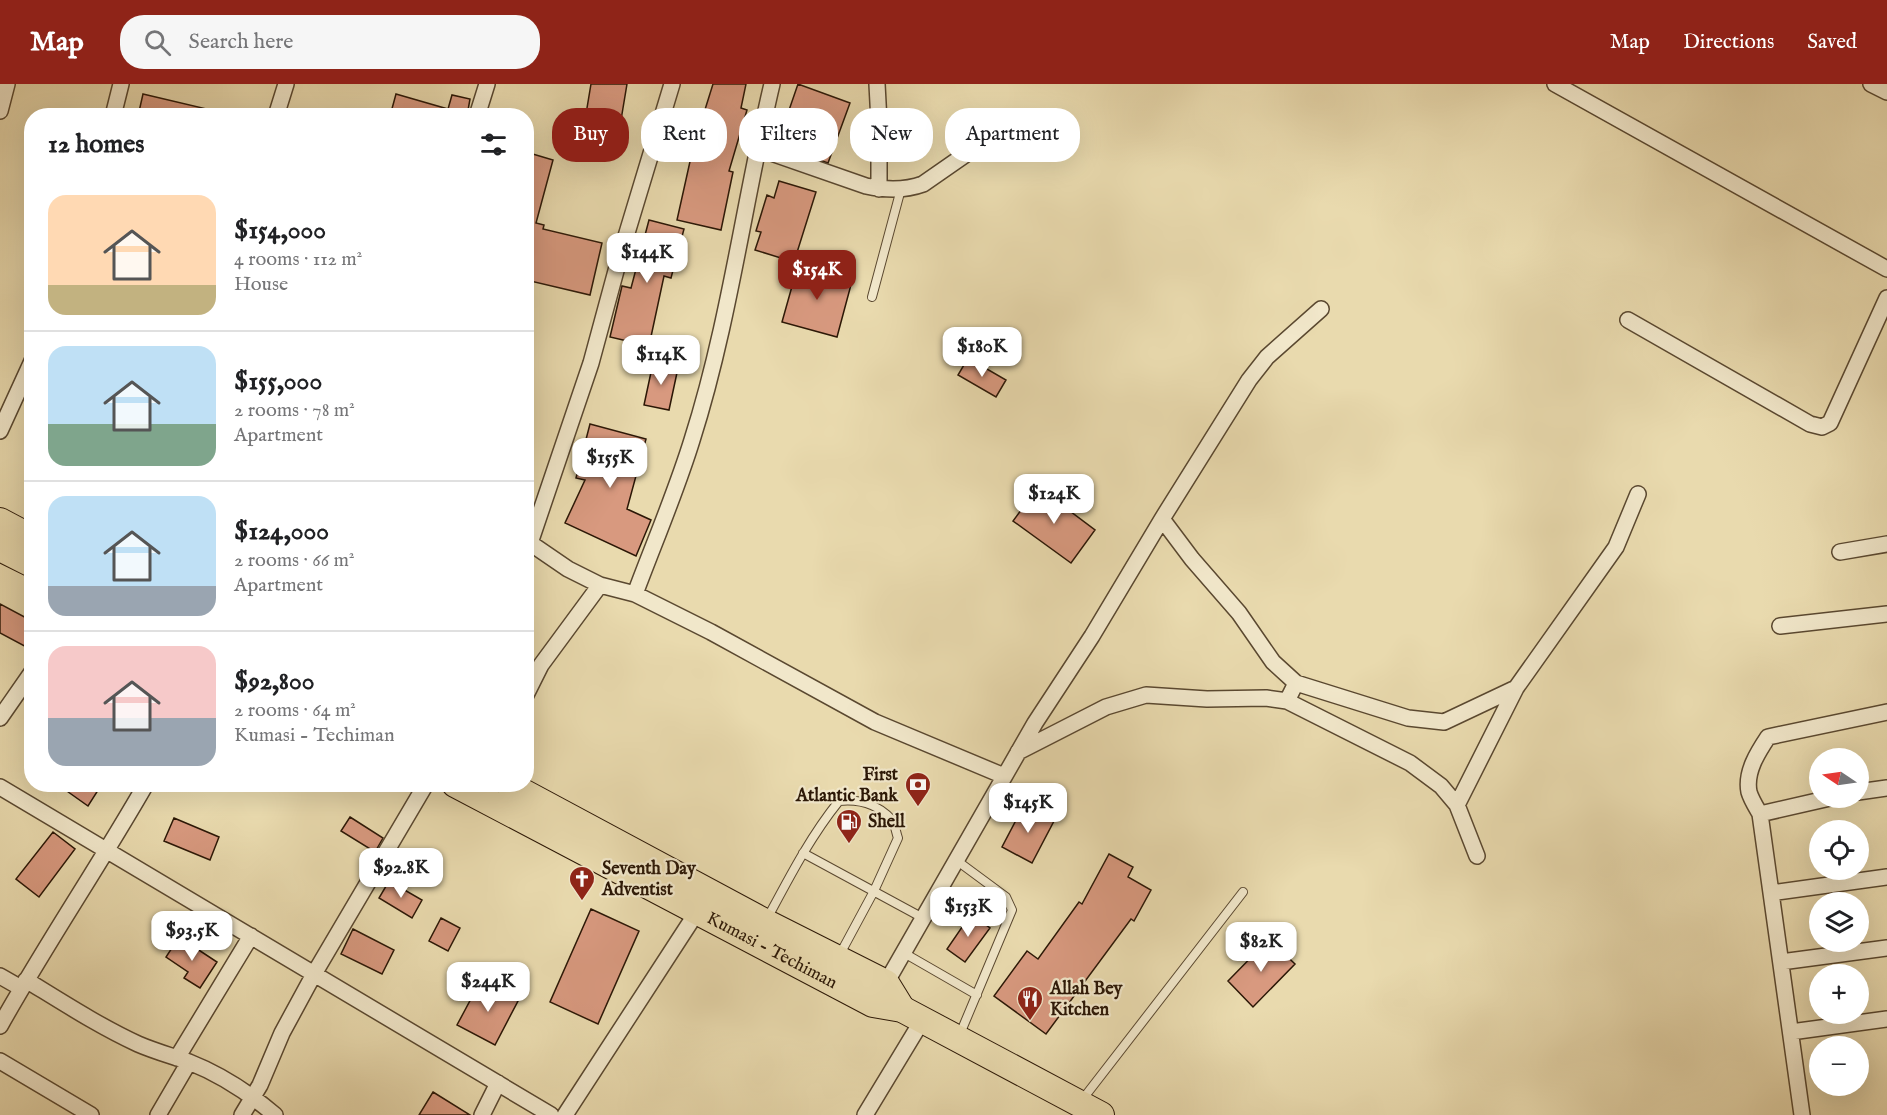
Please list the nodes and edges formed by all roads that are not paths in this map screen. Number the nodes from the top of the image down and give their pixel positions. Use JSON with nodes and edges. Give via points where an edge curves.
{"nodes":[{"id":1,"x":7,"y":84,"type":"edge"},
{"id":2,"x":121,"y":84,"type":"edge"},
{"id":3,"x":286,"y":84,"type":"edge"},
{"id":4,"x":487,"y":84,"type":"edge"},
{"id":5,"x":672,"y":84,"type":"edge"},
{"id":6,"x":772,"y":84,"type":"edge"},
{"id":7,"x":877,"y":84,"type":"edge"},
{"id":8,"x":1555,"y":84,"type":"edge"},
{"id":9,"x":1871,"y":84,"type":"edge"},
{"id":10,"x":1887,"y":92,"type":"edge"},
{"id":11,"x":115,"y":108,"type":"edge"},
{"id":12,"x":278,"y":108,"type":"edge"},
{"id":13,"x":480,"y":108,"type":"edge"},
{"id":14,"x":766,"y":108,"type":"edge"},
{"id":15,"x":0,"y":111,"type":"edge"},
{"id":16,"x":754,"y":162,"type":"edge"},
{"id":17,"x":797,"y":162,"type":"edge"},
{"id":18,"x":955,"y":162,"type":"edge"},
{"id":19,"x":879,"y":189,"type":"junction"},
{"id":20,"x":901,"y":189,"type":"junction"},
{"id":21,"x":1887,"y":269,"type":"edge"},
{"id":22,"x":872,"y":297,"type":"dead end"},
{"id":23,"x":1887,"y":298,"type":"edge"},
{"id":24,"x":1321,"y":309,"type":"dead end"},
{"id":25,"x":1628,"y":320,"type":"dead end"},
{"id":26,"x":24,"y":378,"type":"edge"},
{"id":27,"x":0,"y":430,"type":"edge"},
{"id":28,"x":1638,"y":494,"type":"dead end"},
{"id":29,"x":1162,"y":519,"type":"junction"},
{"id":30,"x":0,"y":521,"type":"edge"},
{"id":31,"x":534,"y":526,"type":"edge"},
{"id":32,"x":24,"y":534,"type":"edge"},
{"id":33,"x":1887,"y":544,"type":"edge"},
{"id":34,"x":534,"y":547,"type":"edge"},
{"id":35,"x":0,"y":548,"type":"edge"},
{"id":36,"x":1840,"y":552,"type":"dead end"},
{"id":37,"x":24,"y":560,"type":"edge"},
{"id":38,"x":600,"y":585,"type":"junction"},
{"id":39,"x":635,"y":594,"type":"junction"},
{"id":40,"x":1887,"y":614,"type":"edge"},
{"id":41,"x":1780,"y":626,"type":"dead end"},
{"id":42,"x":534,"y":679,"type":"edge"},
{"id":43,"x":1296,"y":682,"type":"junction"},
{"id":44,"x":24,"y":684,"type":"edge"},
{"id":45,"x":1516,"y":688,"type":"junction"},
{"id":46,"x":1287,"y":701,"type":"junction"},
{"id":47,"x":1887,"y":712,"type":"edge"},
{"id":48,"x":0,"y":718,"type":"edge"},
{"id":49,"x":1018,"y":752,"type":"junction"},
{"id":50,"x":1004,"y":776,"type":"junction"},
{"id":51,"x":0,"y":787,"type":"edge"},
{"id":52,"x":1887,"y":788,"type":"edge"},
{"id":53,"x":1869,"y":790,"type":"edge"},
{"id":54,"x":141,"y":792,"type":"edge"},
{"id":55,"x":421,"y":792,"type":"edge"},
{"id":56,"x":470,"y":792,"type":"edge"},
{"id":57,"x":523,"y":792,"type":"edge"},
{"id":58,"x":1809,"y":803,"type":"edge"},
{"id":59,"x":1457,"y":805,"type":"junction"},
{"id":60,"x":1760,"y":814,"type":"junction"},
{"id":61,"x":108,"y":851,"type":"junction"},
{"id":62,"x":803,"y":853,"type":"junction"},
{"id":63,"x":1478,"y":856,"type":"dead end"},
{"id":64,"x":956,"y":861,"type":"junction"},
{"id":65,"x":1887,"y":877,"type":"edge"},
{"id":66,"x":874,"y":891,"type":"junction"},
{"id":67,"x":1243,"y":892,"type":"dead end"},
{"id":68,"x":1771,"y":893,"type":"junction"},
{"id":69,"x":697,"y":912,"type":"junction"},
{"id":70,"x":923,"y":918,"type":"junction"},
{"id":71,"x":765,"y":922,"type":"junction"},
{"id":72,"x":251,"y":936,"type":"junction"},
{"id":73,"x":1887,"y":948,"type":"edge"},
{"id":74,"x":904,"y":953,"type":"junction"},
{"id":75,"x":838,"y":959,"type":"junction"},
{"id":76,"x":1781,"y":962,"type":"junction"},
{"id":77,"x":314,"y":974,"type":"junction"},
{"id":78,"x":0,"y":976,"type":"edge"},
{"id":79,"x":23,"y":984,"type":"junction"},
{"id":80,"x":880,"y":994,"type":"junction"},
{"id":81,"x":977,"y":995,"type":"junction"},
{"id":82,"x":912,"y":1014,"type":"junction"},
{"id":83,"x":1887,"y":1019,"type":"edge"},
{"id":84,"x":0,"y":1026,"type":"edge"},
{"id":85,"x":1791,"y":1032,"type":"junction"},
{"id":86,"x":959,"y":1038,"type":"junction"},
{"id":87,"x":183,"y":1060,"type":"junction"},
{"id":88,"x":0,"y":1061,"type":"edge"},
{"id":89,"x":498,"y":1083,"type":"junction"},
{"id":90,"x":253,"y":1097,"type":"junction"},
{"id":91,"x":1090,"y":1109,"type":"edge"},
{"id":92,"x":91,"y":1115,"type":"edge"},
{"id":93,"x":158,"y":1115,"type":"edge"},
{"id":94,"x":243,"y":1115,"type":"edge"},
{"id":95,"x":275,"y":1115,"type":"edge"},
{"id":96,"x":482,"y":1115,"type":"edge"},
{"id":97,"x":551,"y":1115,"type":"edge"},
{"id":98,"x":566,"y":1115,"type":"edge"},
{"id":99,"x":865,"y":1115,"type":"edge"},
{"id":100,"x":1802,"y":1115,"type":"edge"}],
"edges":[{"from":1,"to":15,"type":"street"},
{"from":2,"to":11,"type":"street"},
{"from":3,"to":12,"type":"street"},
{"from":4,"to":13,"type":"street"},
{"from":5,"to":31,"type":"street","via":[[591,363]]},
{"from":6,"to":14,"type":"street"},
{"from":7,"to":19,"type":"street"},
{"from":8,"to":21,"type":"street"},
{"from":9,"to":10,"type":"street"},
{"from":16,"to":39,"type":"street","via":[[738,254],[692,440]]},
{"from":17,"to":19,"type":"street"},
{"from":18,"to":20,"type":"street","via":[[923,184]]},
{"from":19,"to":20,"type":"street"},
{"from":20,"to":22,"type":"lane"},
{"from":23,"to":25,"type":"street","via":[[1830,423],[1822,427],[1810,424]]},
{"from":24,"to":29,"type":"street","via":[[1267,357]]},
{"from":26,"to":27,"type":"street"},
{"from":28,"to":45,"type":"street","via":[[1616,547]]},
{"from":29,"to":43,"type":"street","via":[[1274,662]]},
{"from":29,"to":49,"type":"street"},
{"from":30,"to":32,"type":"highway"},
{"from":33,"to":36,"type":"street"},
{"from":34,"to":38,"type":"street"},
{"from":35,"to":37,"type":"highway"},
{"from":38,"to":39,"type":"street"},
{"from":38,"to":42,"type":"street"},
{"from":39,"to":50,"type":"street","via":[[875,722]]},
{"from":40,"to":41,"type":"street"},
{"from":43,"to":45,"type":"street","via":[[1408,718],[1444,722]]},
{"from":43,"to":46,"type":"street"},
{"from":44,"to":48,"type":"street"},
{"from":45,"to":59,"type":"street"},
{"from":46,"to":49,"type":"street","via":[[1146,696],[1106,707]]},
{"from":46,"to":59,"type":"street","via":[[1410,763],[1441,786]]},
{"from":47,"to":60,"type":"street","via":[[1768,737],[1749,777],[1749,792]]},
{"from":49,"to":50,"type":"street"},
{"from":50,"to":64,"type":"street"},
{"from":51,"to":61,"type":"street"},
{"from":52,"to":53,"type":"street"},
{"from":54,"to":61,"type":"street"},
{"from":55,"to":77,"type":"street"},
{"from":56,"to":69,"type":"highway","name":"Kumasi - Techiman"},
{"from":57,"to":71,"type":"highway","name":"Kumasi - Techiman"},
{"from":58,"to":60,"type":"street"},
{"from":59,"to":63,"type":"street"},
{"from":60,"to":68,"type":"street"},
{"from":61,"to":72,"type":"street"},
{"from":61,"to":79,"type":"street"},
{"from":62,"to":66,"type":"lane"},
{"from":62,"to":66,"type":"lane","via":[[839,801],[870,804],[893,820],[898,838]]},
{"from":62,"to":71,"type":"lane"},
{"from":64,"to":70,"type":"street"},
{"from":64,"to":81,"type":"lane","via":[[1006,897],[1012,910]]},
{"from":65,"to":68,"type":"street"},
{"from":66,"to":70,"type":"lane"},
{"from":66,"to":75,"type":"lane"},
{"from":67,"to":91,"type":"lane"},
{"from":68,"to":76,"type":"street"},
{"from":69,"to":80,"type":"highway","name":"Kumasi - Techiman"},
{"from":69,"to":98,"type":"street"},
{"from":70,"to":74,"type":"street"},
{"from":71,"to":75,"type":"highway","name":"Kumasi - Techiman"},
{"from":72,"to":77,"type":"street"},
{"from":72,"to":87,"type":"street"},
{"from":73,"to":76,"type":"street"},
{"from":74,"to":80,"type":"street"},
{"from":74,"to":81,"type":"lane"},
{"from":75,"to":80,"type":"highway","name":"Kumasi - Techiman"},
{"from":76,"to":85,"type":"street"},
{"from":77,"to":89,"type":"street"},
{"from":77,"to":90,"type":"street"},
{"from":78,"to":79,"type":"street"},
{"from":79,"to":84,"type":"street"},
{"from":79,"to":87,"type":"street","via":[[138,1044]]},
{"from":80,"to":82,"type":"highway"},
{"from":81,"to":86,"type":"lane"},
{"from":82,"to":86,"type":"highway"},
{"from":82,"to":99,"type":"street"},
{"from":83,"to":85,"type":"street"},
{"from":85,"to":100,"type":"street"},
{"from":86,"to":91,"type":"highway"},
{"from":87,"to":90,"type":"street","via":[[228,1080]]},
{"from":87,"to":93,"type":"street"},
{"from":88,"to":92,"type":"street"},
{"from":89,"to":96,"type":"street"},
{"from":89,"to":97,"type":"street"},
{"from":90,"to":94,"type":"street"},
{"from":90,"to":95,"type":"street"}]}
